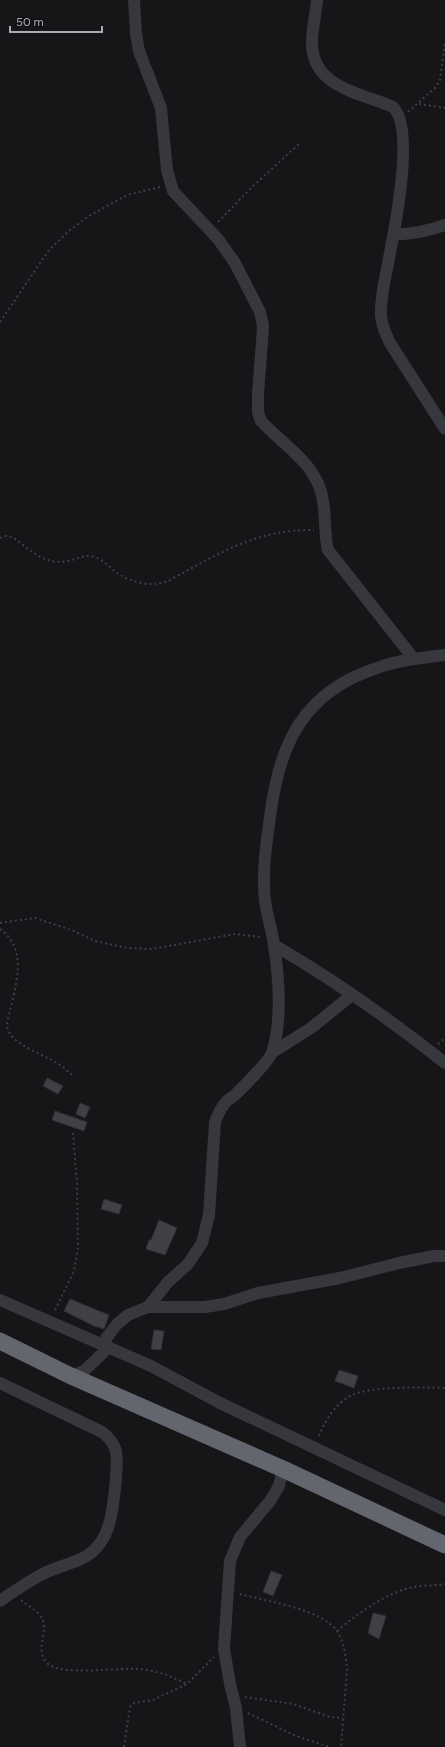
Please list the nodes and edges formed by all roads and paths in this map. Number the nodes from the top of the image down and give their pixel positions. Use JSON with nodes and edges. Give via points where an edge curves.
{"nodes":[{"id":1,"x":134,"y":0,"type":"edge"},
{"id":2,"x":317,"y":0,"type":"edge"},
{"id":3,"x":445,"y":43,"type":"edge"},
{"id":4,"x":418,"y":104,"type":"junction"},
{"id":5,"x":445,"y":108,"type":"edge"},
{"id":6,"x":401,"y":118,"type":"junction"},
{"id":7,"x":301,"y":142,"type":"dead end"},
{"id":8,"x":171,"y":185,"type":"junction"},
{"id":9,"x":445,"y":225,"type":"edge"},
{"id":10,"x":210,"y":231,"type":"junction"},
{"id":11,"x":394,"y":234,"type":"junction"},
{"id":12,"x":0,"y":322,"type":"edge"},
{"id":13,"x":445,"y":429,"type":"edge"},
{"id":14,"x":326,"y":530,"type":"junction"},
{"id":15,"x":0,"y":538,"type":"edge"},
{"id":16,"x":445,"y":655,"type":"edge"},
{"id":17,"x":414,"y":659,"type":"junction"},
{"id":18,"x":0,"y":923,"type":"edge"},
{"id":19,"x":0,"y":929,"type":"edge"},
{"id":20,"x":273,"y":941,"type":"junction"},
{"id":21,"x":352,"y":995,"type":"junction"},
{"id":22,"x":273,"y":1052,"type":"junction"},
{"id":23,"x":445,"y":1063,"type":"edge"},
{"id":24,"x":72,"y":1075,"type":"dead end"},
{"id":25,"x":73,"y":1133,"type":"dead end"},
{"id":26,"x":445,"y":1256,"type":"edge"},
{"id":27,"x":0,"y":1300,"type":"edge"},
{"id":28,"x":148,"y":1307,"type":"junction"},
{"id":29,"x":55,"y":1324,"type":"junction"},
{"id":30,"x":0,"y":1341,"type":"edge"},
{"id":31,"x":108,"y":1348,"type":"junction"},
{"id":32,"x":71,"y":1376,"type":"junction"},
{"id":33,"x":0,"y":1383,"type":"edge"},
{"id":34,"x":445,"y":1388,"type":"edge"},
{"id":35,"x":315,"y":1447,"type":"junction"},
{"id":36,"x":283,"y":1469,"type":"junction"},
{"id":37,"x":445,"y":1510,"type":"edge"},
{"id":38,"x":445,"y":1546,"type":"edge"},
{"id":39,"x":445,"y":1584,"type":"edge"},
{"id":40,"x":227,"y":1591,"type":"junction"},
{"id":41,"x":14,"y":1592,"type":"junction"},
{"id":42,"x":0,"y":1601,"type":"edge"},
{"id":43,"x":337,"y":1631,"type":"junction"},
{"id":44,"x":224,"y":1649,"type":"junction"},
{"id":45,"x":187,"y":1684,"type":"junction"},
{"id":46,"x":236,"y":1709,"type":"junction"},
{"id":47,"x":343,"y":1718,"type":"junction"},
{"id":48,"x":124,"y":1747,"type":"edge"},
{"id":49,"x":240,"y":1747,"type":"edge"},
{"id":50,"x":330,"y":1747,"type":"edge"},
{"id":51,"x":341,"y":1747,"type":"edge"}],
"edges":[{"from":1,"to":8,"type":"street","via":[[139,51],[161,108],[167,170]]},
{"from":2,"to":6,"type":"street","via":[[312,43],[316,63],[325,75],[339,86],[393,107]]},
{"from":3,"to":4,"type":"path","via":[[440,80]]},
{"from":4,"to":5,"type":"path"},
{"from":4,"to":6,"type":"path"},
{"from":6,"to":11,"type":"street","via":[[404,153]]},
{"from":7,"to":10,"type":"path"},
{"from":8,"to":10,"type":"street","via":[[173,191]]},
{"from":8,"to":12,"type":"path","via":[[127,195],[70,230],[49,250]]},
{"from":9,"to":11,"type":"street","via":[[426,232]]},
{"from":10,"to":14,"type":"street","via":[[235,263],[260,312],[262,342],[258,412],[261,421],[308,466],[323,500]]},
{"from":11,"to":13,"type":"street","via":[[380,304],[384,331]]},
{"from":14,"to":15,"type":"path","via":[[287,530],[259,536],[162,584],[153,585],[131,580],[97,558],[85,556],[71,561],[53,562],[41,558],[12,537]]},
{"from":14,"to":17,"type":"street","via":[[325,541],[328,550]]},
{"from":16,"to":17,"type":"street"},
{"from":17,"to":20,"type":"street","via":[[378,667],[350,679],[310,708],[297,726],[278,769],[263,876]]},
{"from":18,"to":20,"type":"path","via":[[35,918],[95,941],[152,950],[235,934]]},
{"from":19,"to":24,"type":"path","via":[[7,934],[18,955],[18,974],[7,1024],[9,1034],[20,1044],[62,1066]]},
{"from":20,"to":21,"type":"street"},
{"from":20,"to":22,"type":"street","via":[[278,994],[278,1022]]},
{"from":21,"to":22,"type":"street","via":[[323,1019]]},
{"from":21,"to":23,"type":"street"},
{"from":22,"to":28,"type":"street","via":[[265,1064],[219,1110],[215,1122],[209,1215],[202,1243],[188,1264],[168,1282]]},
{"from":25,"to":29,"type":"path","via":[[78,1248],[74,1271],[55,1309]]},
{"from":26,"to":28,"type":"street","via":[[434,1256],[340,1278],[258,1293],[224,1304],[205,1307]]},
{"from":27,"to":29,"type":"street"},
{"from":28,"to":31,"type":"street","via":[[128,1315],[117,1324],[105,1340]]},
{"from":29,"to":31,"type":"street"},
{"from":30,"to":32,"type":"highway"},
{"from":31,"to":32,"type":"street","via":[[84,1371]]},
{"from":31,"to":35,"type":"street","via":[[151,1366],[220,1403]]},
{"from":32,"to":36,"type":"highway"},
{"from":33,"to":41,"type":"street","via":[[102,1432],[110,1438],[117,1454],[111,1520],[98,1546],[82,1559],[41,1574]]},
{"from":34,"to":35,"type":"path","via":[[411,1387],[351,1395],[333,1410]]},
{"from":35,"to":37,"type":"street"},
{"from":36,"to":38,"type":"highway"},
{"from":36,"to":40,"type":"street","via":[[279,1486],[270,1501],[240,1537],[233,1550]]},
{"from":39,"to":43,"type":"path","via":[[414,1587],[394,1594],[367,1608]]},
{"from":40,"to":43,"type":"path","via":[[296,1608],[329,1623]]},
{"from":40,"to":44,"type":"street"},
{"from":41,"to":42,"type":"street"},
{"from":41,"to":45,"type":"path","via":[[41,1617],[43,1655],[46,1662],[54,1667],[79,1671],[141,1669],[170,1676]]},
{"from":43,"to":47,"type":"path","via":[[346,1658],[347,1683]]},
{"from":44,"to":45,"type":"path"},
{"from":44,"to":46,"type":"street"},
{"from":45,"to":48,"type":"path","via":[[162,1696],[134,1703],[130,1707]]},
{"from":46,"to":47,"type":"path","via":[[240,1700],[247,1697],[287,1703],[330,1717]]},
{"from":46,"to":49,"type":"street"},
{"from":46,"to":50,"type":"path","via":[[296,1736]]},
{"from":47,"to":51,"type":"path"}]}
